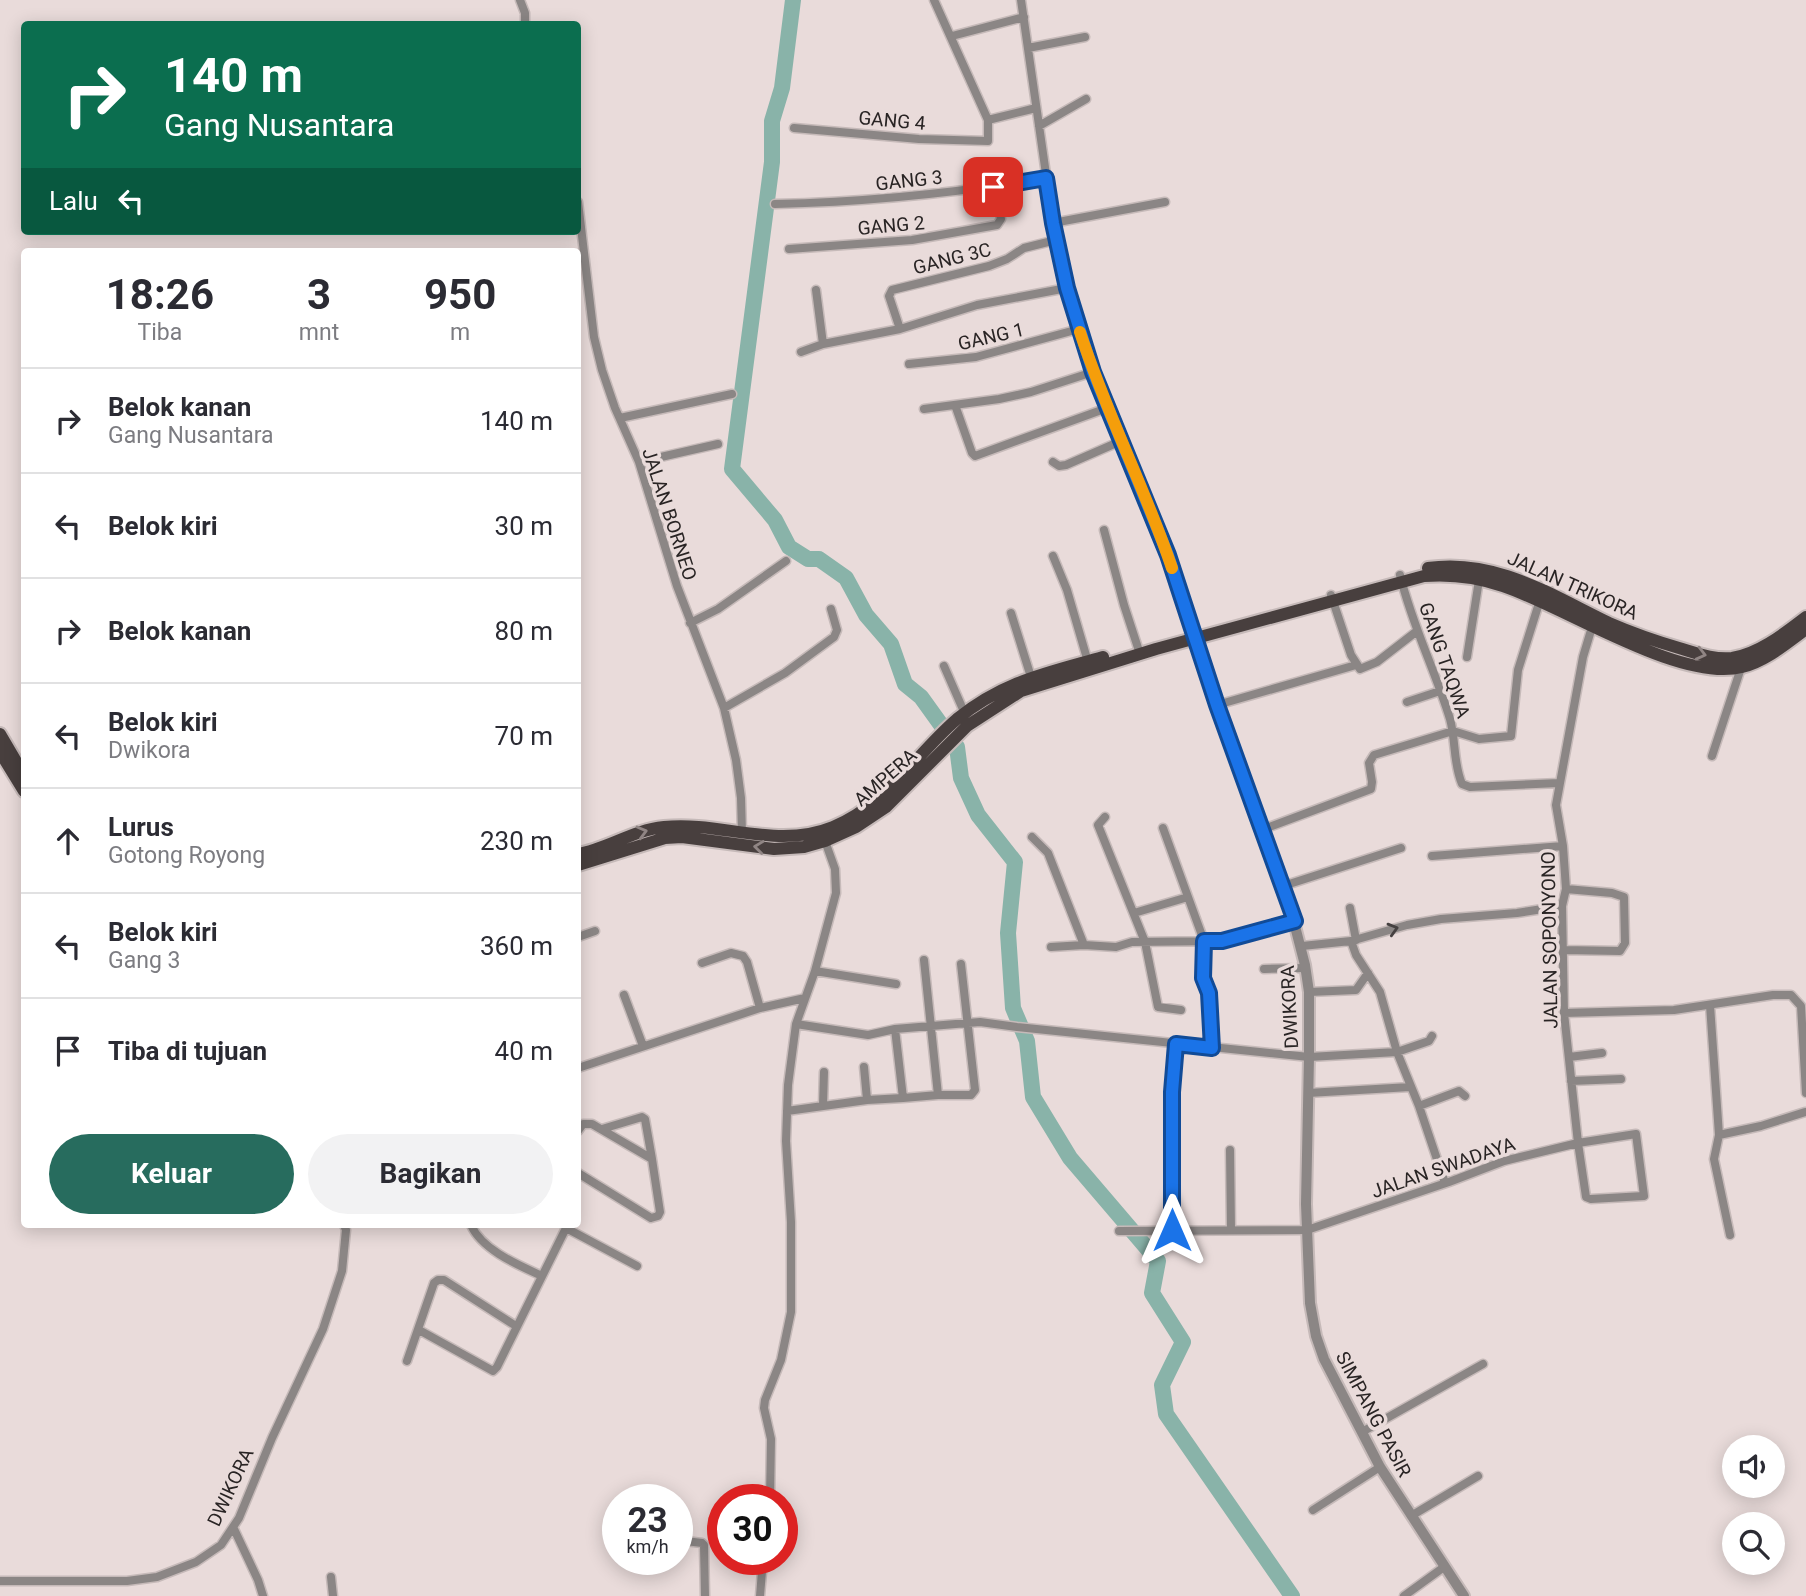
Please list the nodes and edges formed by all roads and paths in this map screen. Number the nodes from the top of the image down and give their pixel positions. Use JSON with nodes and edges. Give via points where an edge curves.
{"nodes":[{"id":1,"x":520,"y":0,"type":"edge"},
{"id":2,"x":934,"y":0,"type":"edge"},
{"id":3,"x":1021,"y":0,"type":"edge"},
{"id":4,"x":1024,"y":16,"type":"junction"},
{"id":5,"x":525,"y":21,"type":"edge"},
{"id":6,"x":952,"y":36,"type":"junction"},
{"id":7,"x":1085,"y":37,"type":"dead end"},
{"id":8,"x":1028,"y":48,"type":"junction"},
{"id":9,"x":1086,"y":99,"type":"dead end"},
{"id":10,"x":1036,"y":108,"type":"junction"},
{"id":11,"x":988,"y":120,"type":"junction"},
{"id":12,"x":1039,"y":126,"type":"junction"},
{"id":13,"x":794,"y":128,"type":"dead end"},
{"id":14,"x":1046,"y":178,"type":"junction"},
{"id":15,"x":993,"y":187,"type":"junction"},
{"id":16,"x":1165,"y":202,"type":"dead end"},
{"id":17,"x":775,"y":204,"type":"dead end"},
{"id":18,"x":1053,"y":223,"type":"junction"},
{"id":19,"x":581,"y":227,"type":"edge"},
{"id":20,"x":1056,"y":240,"type":"junction"},
{"id":21,"x":789,"y":249,"type":"dead end"},
{"id":22,"x":1067,"y":288,"type":"junction"},
{"id":23,"x":816,"y":290,"type":"dead end"},
{"id":24,"x":900,"y":329,"type":"junction"},
{"id":25,"x":1079,"y":329,"type":"junction"},
{"id":26,"x":823,"y":344,"type":"junction"},
{"id":27,"x":801,"y":352,"type":"dead end"},
{"id":28,"x":909,"y":364,"type":"dead end"},
{"id":29,"x":1093,"y":372,"type":"junction"},
{"id":30,"x":732,"y":394,"type":"dead end"},
{"id":31,"x":956,"y":405,"type":"junction"},
{"id":32,"x":1107,"y":408,"type":"junction"},
{"id":33,"x":924,"y":409,"type":"dead end"},
{"id":34,"x":620,"y":418,"type":"junction"},
{"id":35,"x":1121,"y":441,"type":"junction"},
{"id":36,"x":718,"y":444,"type":"dead end"},
{"id":37,"x":639,"y":462,"type":"junction"},
{"id":38,"x":1053,"y":462,"type":"dead end"},
{"id":39,"x":1104,"y":530,"type":"dead end"},
{"id":40,"x":1053,"y":556,"type":"dead end"},
{"id":41,"x":786,"y":561,"type":"dead end"},
{"id":42,"x":1401,"y":577,"type":"junction"},
{"id":43,"x":1479,"y":580,"type":"junction"},
{"id":44,"x":1332,"y":597,"type":"junction"},
{"id":45,"x":1540,"y":600,"type":"junction"},
{"id":46,"x":831,"y":609,"type":"dead end"},
{"id":47,"x":1011,"y":613,"type":"dead end"},
{"id":48,"x":1806,"y":617,"type":"edge"},
{"id":49,"x":690,"y":623,"type":"junction"},
{"id":50,"x":1592,"y":627,"type":"junction"},
{"id":51,"x":1806,"y":629,"type":"edge"},
{"id":52,"x":1417,"y":631,"type":"junction"},
{"id":53,"x":1194,"y":635,"type":"junction"},
{"id":54,"x":1139,"y":651,"type":"junction"},
{"id":55,"x":1466,"y":657,"type":"dead end"},
{"id":56,"x":1088,"y":662,"type":"junction"},
{"id":57,"x":1356,"y":665,"type":"junction"},
{"id":58,"x":944,"y":666,"type":"dead end"},
{"id":59,"x":1741,"y":668,"type":"junction"},
{"id":60,"x":1031,"y":677,"type":"junction"},
{"id":61,"x":1440,"y":691,"type":"junction"},
{"id":62,"x":1407,"y":702,"type":"dead end"},
{"id":63,"x":1217,"y":705,"type":"junction"},
{"id":64,"x":724,"y":708,"type":"junction"},
{"id":65,"x":960,"y":722,"type":"junction"},
{"id":66,"x":1453,"y":731,"type":"junction"},
{"id":67,"x":0,"y":734,"type":"edge"},
{"id":68,"x":938,"y":747,"type":"junction"},
{"id":69,"x":0,"y":752,"type":"edge"},
{"id":70,"x":1712,"y":756,"type":"dead end"},
{"id":71,"x":21,"y":770,"type":"edge"},
{"id":72,"x":1559,"y":783,"type":"junction"},
{"id":73,"x":21,"y":786,"type":"edge"},
{"id":74,"x":1105,"y":817,"type":"dead end"},
{"id":75,"x":1163,"y":828,"type":"dead end"},
{"id":76,"x":1261,"y":830,"type":"junction"},
{"id":77,"x":742,"y":833,"type":"junction"},
{"id":78,"x":1032,"y":837,"type":"dead end"},
{"id":79,"x":804,"y":841,"type":"junction"},
{"id":80,"x":825,"y":841,"type":"junction"},
{"id":81,"x":1563,"y":846,"type":"junction"},
{"id":82,"x":1401,"y":848,"type":"dead end"},
{"id":83,"x":581,"y":853,"type":"edge"},
{"id":84,"x":1432,"y":856,"type":"dead end"},
{"id":85,"x":581,"y":864,"type":"edge"},
{"id":86,"x":1283,"y":886,"type":"junction"},
{"id":87,"x":1566,"y":889,"type":"junction"},
{"id":88,"x":1188,"y":897,"type":"junction"},
{"id":89,"x":1562,"y":906,"type":"junction"},
{"id":90,"x":1350,"y":908,"type":"dead end"},
{"id":91,"x":1134,"y":913,"type":"junction"},
{"id":92,"x":1295,"y":921,"type":"junction"},
{"id":93,"x":594,"y":931,"type":"dead end"},
{"id":94,"x":581,"y":936,"type":"edge"},
{"id":95,"x":1354,"y":940,"type":"junction"},
{"id":96,"x":1204,"y":941,"type":"junction"},
{"id":97,"x":1145,"y":942,"type":"junction"},
{"id":98,"x":1084,"y":945,"type":"junction"},
{"id":99,"x":1302,"y":946,"type":"junction"},
{"id":100,"x":1051,"y":947,"type":"dead end"},
{"id":101,"x":1563,"y":950,"type":"junction"},
{"id":102,"x":924,"y":960,"type":"dead end"},
{"id":103,"x":702,"y":963,"type":"dead end"},
{"id":104,"x":961,"y":964,"type":"dead end"},
{"id":105,"x":1305,"y":968,"type":"junction"},
{"id":106,"x":1264,"y":969,"type":"dead end"},
{"id":107,"x":815,"y":971,"type":"junction"},
{"id":108,"x":1368,"y":973,"type":"junction"},
{"id":109,"x":896,"y":984,"type":"dead end"},
{"id":110,"x":1309,"y":992,"type":"junction"},
{"id":111,"x":624,"y":995,"type":"dead end"},
{"id":112,"x":805,"y":998,"type":"junction"},
{"id":113,"x":1710,"y":1005,"type":"junction"},
{"id":114,"x":760,"y":1007,"type":"junction"},
{"id":115,"x":1803,"y":1007,"type":"edge"},
{"id":116,"x":1181,"y":1010,"type":"dead end"},
{"id":117,"x":1564,"y":1013,"type":"junction"},
{"id":118,"x":969,"y":1023,"type":"junction"},
{"id":119,"x":796,"y":1024,"type":"junction"},
{"id":120,"x":931,"y":1026,"type":"junction"},
{"id":121,"x":895,"y":1029,"type":"junction"},
{"id":122,"x":1432,"y":1036,"type":"dead end"},
{"id":123,"x":1176,"y":1044,"type":"junction"},
{"id":124,"x":643,"y":1046,"type":"junction"},
{"id":125,"x":1212,"y":1048,"type":"junction"},
{"id":126,"x":1397,"y":1052,"type":"junction"},
{"id":127,"x":1602,"y":1053,"type":"dead end"},
{"id":128,"x":1309,"y":1057,"type":"junction"},
{"id":129,"x":1569,"y":1057,"type":"junction"},
{"id":130,"x":581,"y":1067,"type":"edge"},
{"id":131,"x":864,"y":1067,"type":"dead end"},
{"id":132,"x":824,"y":1072,"type":"dead end"},
{"id":133,"x":1621,"y":1079,"type":"dead end"},
{"id":134,"x":1805,"y":1080,"type":"edge"},
{"id":135,"x":1571,"y":1081,"type":"junction"},
{"id":136,"x":1410,"y":1087,"type":"junction"},
{"id":137,"x":1308,"y":1093,"type":"junction"},
{"id":138,"x":1806,"y":1093,"type":"edge"},
{"id":139,"x":938,"y":1095,"type":"junction"},
{"id":140,"x":1465,"y":1096,"type":"dead end"},
{"id":141,"x":903,"y":1098,"type":"junction"},
{"id":142,"x":867,"y":1100,"type":"junction"},
{"id":143,"x":823,"y":1105,"type":"junction"},
{"id":144,"x":1419,"y":1106,"type":"junction"},
{"id":145,"x":787,"y":1111,"type":"junction"},
{"id":146,"x":1806,"y":1112,"type":"edge"},
{"id":147,"x":581,"y":1128,"type":"edge"},
{"id":148,"x":602,"y":1129,"type":"junction"},
{"id":149,"x":1719,"y":1135,"type":"junction"},
{"id":150,"x":1578,"y":1143,"type":"junction"},
{"id":151,"x":1230,"y":1150,"type":"dead end"},
{"id":152,"x":652,"y":1159,"type":"junction"},
{"id":153,"x":581,"y":1175,"type":"edge"},
{"id":154,"x":1445,"y":1183,"type":"junction"},
{"id":155,"x":346,"y":1228,"type":"edge"},
{"id":156,"x":473,"y":1228,"type":"edge"},
{"id":157,"x":562,"y":1228,"type":"edge"},
{"id":158,"x":567,"y":1228,"type":"edge"},
{"id":159,"x":1172,"y":1230,"type":"junction"},
{"id":160,"x":1231,"y":1230,"type":"junction"},
{"id":161,"x":1307,"y":1230,"type":"junction"},
{"id":162,"x":1119,"y":1231,"type":"dead end"},
{"id":163,"x":1730,"y":1235,"type":"dead end"},
{"id":164,"x":637,"y":1266,"type":"dead end"},
{"id":165,"x":541,"y":1276,"type":"junction"},
{"id":166,"x":516,"y":1326,"type":"junction"},
{"id":167,"x":419,"y":1330,"type":"junction"},
{"id":168,"x":407,"y":1361,"type":"dead end"},
{"id":169,"x":1483,"y":1364,"type":"dead end"},
{"id":170,"x":1362,"y":1432,"type":"junction"},
{"id":171,"x":1380,"y":1466,"type":"junction"},
{"id":172,"x":1478,"y":1476,"type":"dead end"},
{"id":173,"x":770,"y":1484,"type":"edge"},
{"id":174,"x":1313,"y":1510,"type":"dead end"},
{"id":175,"x":1411,"y":1516,"type":"junction"},
{"id":176,"x":234,"y":1529,"type":"junction"},
{"id":177,"x":693,"y":1542,"type":"edge"},
{"id":178,"x":1444,"y":1567,"type":"junction"},
{"id":179,"x":762,"y":1575,"type":"edge"},
{"id":180,"x":331,"y":1577,"type":"dead end"},
{"id":181,"x":0,"y":1581,"type":"edge"},
{"id":182,"x":263,"y":1596,"type":"edge"},
{"id":183,"x":333,"y":1596,"type":"edge"},
{"id":184,"x":705,"y":1596,"type":"edge"},
{"id":185,"x":760,"y":1596,"type":"edge"},
{"id":186,"x":1404,"y":1596,"type":"edge"},
{"id":187,"x":1464,"y":1596,"type":"edge"}],
"edges":[{"from":1,"to":5,"type":"street"},
{"from":2,"to":6,"type":"street"},
{"from":3,"to":4,"type":"street"},
{"from":4,"to":6,"type":"street"},
{"from":4,"to":8,"type":"street"},
{"from":6,"to":11,"type":"street"},
{"from":7,"to":8,"type":"street"},
{"from":8,"to":10,"type":"street"},
{"from":9,"to":12,"type":"street"},
{"from":10,"to":11,"type":"street"},
{"from":10,"to":12,"type":"street"},
{"from":11,"to":13,"type":"street","name":"GANG 4","via":[[987,142]]},
{"from":12,"to":14,"type":"street"},
{"from":14,"to":15,"type":"street","name":"GANG 3"},
{"from":14,"to":18,"type":"street"},
{"from":15,"to":17,"type":"street","name":"GANG 3","via":[[853,202]]},
{"from":15,"to":21,"type":"street","name":"GANG 2","via":[[999,224],[912,240]]},
{"from":16,"to":18,"type":"street"},
{"from":18,"to":20,"type":"street"},
{"from":19,"to":34,"type":"street","name":"JALAN BORNEO","via":[[594,337]]},
{"from":20,"to":22,"type":"street"},
{"from":20,"to":24,"type":"street","name":"GANG 3C","via":[[1024,247],[989,265],[892,290],[889,296]]},
{"from":22,"to":24,"type":"street","via":[[977,305]]},
{"from":22,"to":25,"type":"street"},
{"from":23,"to":26,"type":"street"},
{"from":24,"to":26,"type":"street"},
{"from":25,"to":28,"type":"street","name":"GANG 1","via":[[976,357]]},
{"from":25,"to":29,"type":"street"},
{"from":26,"to":27,"type":"street"},
{"from":29,"to":31,"type":"street","via":[[1031,392]]},
{"from":29,"to":32,"type":"street"},
{"from":30,"to":34,"type":"street"},
{"from":31,"to":32,"type":"street","via":[[975,456]]},
{"from":31,"to":33,"type":"street"},
{"from":32,"to":35,"type":"street"},
{"from":34,"to":37,"type":"street","name":"JALAN BORNEO"},
{"from":35,"to":38,"type":"street","via":[[1066,465]]},
{"from":35,"to":53,"type":"street","via":[[1154,517]]},
{"from":36,"to":37,"type":"street"},
{"from":37,"to":49,"type":"street","name":"JALAN BORNEO"},
{"from":39,"to":54,"type":"street"},
{"from":40,"to":56,"type":"street"},
{"from":41,"to":49,"type":"street"},
{"from":42,"to":43,"type":"main road","name":"JALAN TRIKORA","via":[[1442,575]]},
{"from":42,"to":44,"type":"main road","name":"JALAN TRIKORA"},
{"from":42,"to":48,"type":"main road","name":"JALAN TRIKORA","one_way":true,"via":[[1442,566],[1488,570],[1518,579],[1631,632],[1718,657],[1732,658],[1759,649]]},
{"from":42,"to":52,"type":"street","name":"GANG TAQWA"},
{"from":43,"to":45,"type":"main road","name":"JALAN TRIKORA"},
{"from":43,"to":55,"type":"street"},
{"from":44,"to":53,"type":"main road","name":"JALAN TRIKORA"},
{"from":44,"to":57,"type":"street"},
{"from":45,"to":50,"type":"main road","name":"JALAN TRIKORA"},
{"from":45,"to":66,"type":"street","via":[[1518,670],[1511,736],[1479,739]]},
{"from":46,"to":64,"type":"street","via":[[837,630],[834,637],[785,673]]},
{"from":47,"to":60,"type":"street"},
{"from":49,"to":64,"type":"street","name":"JALAN BORNEO"},
{"from":50,"to":59,"type":"main road","name":"JALAN TRIKORA","via":[[1692,664]]},
{"from":50,"to":72,"type":"street","name":"JALAN SOPONYONO"},
{"from":51,"to":59,"type":"main road","name":"JALAN TRIKORA"},
{"from":52,"to":57,"type":"street","via":[[1377,662],[1364,669]]},
{"from":52,"to":61,"type":"street","name":"GANG TAQWA"},
{"from":53,"to":54,"type":"main road","name":"AMPERA"},
{"from":53,"to":63,"type":"street","name":"DWIKORA"},
{"from":54,"to":56,"type":"main road","name":"AMPERA"},
{"from":54,"to":65,"type":"main road","name":"AMPERA","via":[[1021,691],[980,716]]},
{"from":56,"to":60,"type":"main road","name":"AMPERA"},
{"from":57,"to":63,"type":"street"},
{"from":58,"to":65,"type":"street"},
{"from":59,"to":70,"type":"street"},
{"from":60,"to":65,"type":"main road","name":"AMPERA","via":[[1008,686]]},
{"from":61,"to":62,"type":"street"},
{"from":61,"to":66,"type":"street","name":"GANG TAQWA"},
{"from":63,"to":76,"type":"street","name":"DWIKORA"},
{"from":64,"to":77,"type":"street","name":"JALAN BORNEO","via":[[736,760]]},
{"from":65,"to":68,"type":"main road","name":"AMPERA"},
{"from":66,"to":72,"type":"street","name":"GANG TAQWA","via":[[1458,770],[1466,786]]},
{"from":66,"to":76,"type":"street","via":[[1374,755],[1369,760],[1371,789]]},
{"from":67,"to":71,"type":"main road"},
{"from":68,"to":79,"type":"main road","name":"AMPERA","via":[[870,806]]},
{"from":68,"to":80,"type":"main road","name":"AMPERA","via":[[886,807]]},
{"from":69,"to":73,"type":"main road"},
{"from":72,"to":81,"type":"street","name":"JALAN SOPONYONO","via":[[1556,805]]},
{"from":74,"to":91,"type":"street","via":[[1098,825]]},
{"from":75,"to":88,"type":"street"},
{"from":76,"to":86,"type":"street","name":"DWIKORA"},
{"from":77,"to":79,"type":"main road","name":"AMPERA"},
{"from":83,"to":77,"type":"main road","name":"AMPERA","one_way":true,"via":[[666,827]]},
{"from":78,"to":98,"type":"street","via":[[1048,853]]},
{"from":79,"to":80,"type":"main road","name":"AMPERA"},
{"from":79,"to":85,"type":"main road","name":"AMPERA","one_way":true,"via":[[775,849],[665,838]]},
{"from":80,"to":107,"type":"street","via":[[837,882]]},
{"from":81,"to":84,"type":"street"},
{"from":81,"to":87,"type":"street","name":"JALAN SOPONYONO"},
{"from":82,"to":86,"type":"street"},
{"from":86,"to":92,"type":"street","name":"DWIKORA"},
{"from":87,"to":89,"type":"street","name":"JALAN SOPONYONO"},
{"from":87,"to":101,"type":"street","via":[[1624,897],[1625,943],[1620,951]]},
{"from":88,"to":91,"type":"street"},
{"from":88,"to":96,"type":"street"},
{"from":95,"to":89,"type":"street","one_way":true,"via":[[1441,919]]},
{"from":89,"to":101,"type":"street","name":"JALAN SOPONYONO"},
{"from":90,"to":95,"type":"street"},
{"from":91,"to":97,"type":"street"},
{"from":92,"to":96,"type":"street","via":[[1222,941]]},
{"from":92,"to":99,"type":"street","name":"DWIKORA"},
{"from":93,"to":94,"type":"street"},
{"from":95,"to":99,"type":"street"},
{"from":95,"to":108,"type":"street","via":[[1356,955]]},
{"from":96,"to":97,"type":"street"},
{"from":96,"to":125,"type":"street","via":[[1203,978],[1209,993]]},
{"from":97,"to":98,"type":"street","via":[[1116,947]]},
{"from":97,"to":116,"type":"street","via":[[1158,1007]]},
{"from":98,"to":100,"type":"street"},
{"from":99,"to":105,"type":"street","name":"DWIKORA"},
{"from":101,"to":117,"type":"street","name":"JALAN SOPONYONO"},
{"from":102,"to":120,"type":"street"},
{"from":103,"to":114,"type":"street","via":[[731,953],[743,956]]},
{"from":104,"to":118,"type":"street"},
{"from":105,"to":106,"type":"street"},
{"from":105,"to":110,"type":"street","name":"DWIKORA"},
{"from":107,"to":109,"type":"street"},
{"from":107,"to":112,"type":"street"},
{"from":108,"to":110,"type":"street","via":[[1356,990]]},
{"from":108,"to":126,"type":"street","via":[[1380,992]]},
{"from":110,"to":128,"type":"street","name":"DWIKORA"},
{"from":111,"to":124,"type":"street"},
{"from":112,"to":114,"type":"street"},
{"from":112,"to":119,"type":"street"},
{"from":113,"to":115,"type":"street","via":[[1785,994]]},
{"from":113,"to":117,"type":"street","via":[[1656,1012]]},
{"from":113,"to":149,"type":"street"},
{"from":114,"to":124,"type":"street"},
{"from":115,"to":134,"type":"street"},
{"from":117,"to":129,"type":"street","name":"JALAN SOPONYONO"},
{"from":118,"to":120,"type":"street"},
{"from":118,"to":123,"type":"street"},
{"from":118,"to":139,"type":"street","via":[[974,1093]]},
{"from":119,"to":121,"type":"street","via":[[868,1035]]},
{"from":119,"to":145,"type":"street"},
{"from":120,"to":121,"type":"street"},
{"from":120,"to":139,"type":"street"},
{"from":121,"to":141,"type":"street"},
{"from":122,"to":126,"type":"street"},
{"from":123,"to":125,"type":"street"},
{"from":123,"to":159,"type":"street"},
{"from":124,"to":130,"type":"street"},
{"from":125,"to":128,"type":"street"},
{"from":126,"to":128,"type":"street"},
{"from":126,"to":136,"type":"street"},
{"from":127,"to":129,"type":"street"},
{"from":128,"to":137,"type":"street","name":"DWIKORA"},
{"from":129,"to":135,"type":"street","name":"JALAN SOPONYONO"},
{"from":131,"to":142,"type":"street"},
{"from":132,"to":143,"type":"street"},
{"from":133,"to":135,"type":"street"},
{"from":134,"to":138,"type":"street"},
{"from":135,"to":150,"type":"street","name":"JALAN SOPONYONO"},
{"from":136,"to":137,"type":"street"},
{"from":136,"to":144,"type":"street"},
{"from":137,"to":161,"type":"street","name":"DWIKORA"},
{"from":139,"to":141,"type":"street"},
{"from":140,"to":144,"type":"street","via":[[1459,1091]]},
{"from":141,"to":142,"type":"street"},
{"from":142,"to":143,"type":"street"},
{"from":143,"to":145,"type":"street"},
{"from":144,"to":154,"type":"street"},
{"from":145,"to":173,"type":"street","via":[[791,1312],[764,1408],[771,1439]]},
{"from":146,"to":149,"type":"street"},
{"from":147,"to":148,"type":"street","via":[[586,1123]]},
{"from":148,"to":152,"type":"street"},
{"from":148,"to":152,"type":"street","via":[[642,1116]]},
{"from":149,"to":163,"type":"street","via":[[1714,1159]]},
{"from":150,"to":150,"type":"street","via":[[1636,1134],[1644,1196],[1586,1197]]},
{"from":150,"to":154,"type":"street","name":"JALAN SWADAYA","via":[[1504,1161]]},
{"from":151,"to":160,"type":"street"},
{"from":152,"to":153,"type":"street","via":[[660,1212],[655,1218]]},
{"from":154,"to":161,"type":"street","name":"JALAN SWADAYA"},
{"from":155,"to":176,"type":"street","name":"DWIKORA","via":[[342,1271],[323,1329]]},
{"from":156,"to":165,"type":"street","via":[[481,1239]]},
{"from":157,"to":165,"type":"street"},
{"from":158,"to":164,"type":"street"},
{"from":159,"to":160,"type":"street","name":"JALAN SWADAYA"},
{"from":159,"to":162,"type":"street","name":"JALAN SWADAYA"},
{"from":160,"to":161,"type":"street","name":"JALAN SWADAYA"},
{"from":161,"to":170,"type":"street","name":"SIMPANG PASIR","via":[[1310,1303],[1317,1336]]},
{"from":165,"to":166,"type":"street"},
{"from":166,"to":167,"type":"street","via":[[493,1371]]},
{"from":166,"to":167,"type":"street","via":[[439,1279]]},
{"from":167,"to":168,"type":"street"},
{"from":169,"to":170,"type":"street"},
{"from":170,"to":171,"type":"street","name":"SIMPANG PASIR"},
{"from":171,"to":174,"type":"street"},
{"from":171,"to":175,"type":"street","name":"SIMPANG PASIR"},
{"from":172,"to":175,"type":"street"},
{"from":175,"to":178,"type":"street","name":"SIMPANG PASIR"},
{"from":176,"to":181,"type":"street","name":"DWIKORA","via":[[209,1555],[157,1577]]},
{"from":176,"to":182,"type":"street"},
{"from":177,"to":184,"type":"street","via":[[705,1545]]},
{"from":178,"to":186,"type":"street"},
{"from":178,"to":187,"type":"street","name":"SIMPANG PASIR"},
{"from":179,"to":185,"type":"street"},
{"from":180,"to":183,"type":"street"}]}
